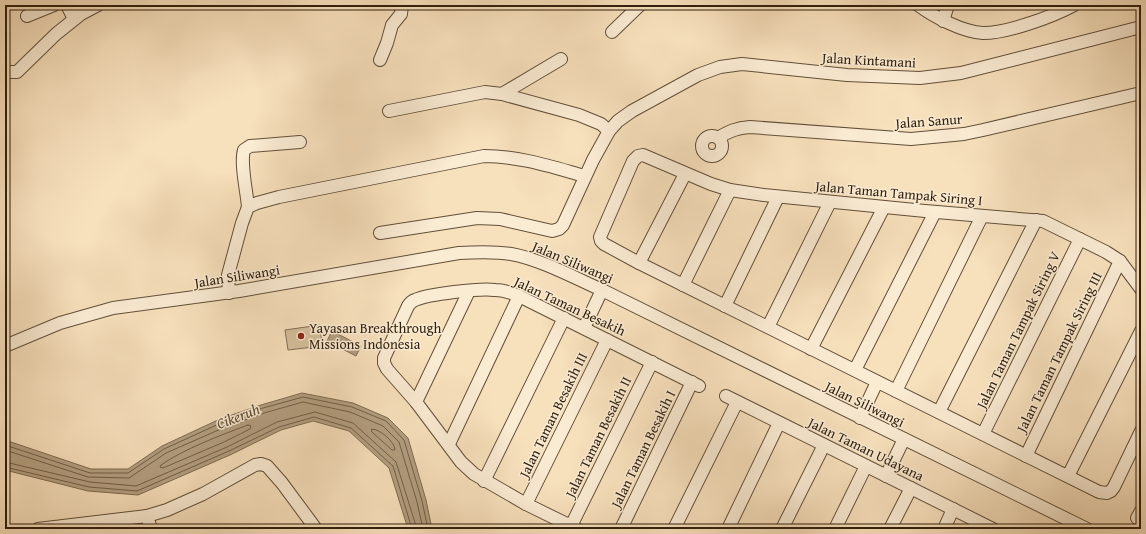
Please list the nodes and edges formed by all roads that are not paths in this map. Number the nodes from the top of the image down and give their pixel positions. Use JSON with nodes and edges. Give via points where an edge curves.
{"nodes":[{"id":1,"x":54,"y":5,"type":"edge"},
{"id":2,"x":67,"y":5,"type":"edge"},
{"id":3,"x":98,"y":5,"type":"edge"},
{"id":4,"x":402,"y":5,"type":"edge"},
{"id":5,"x":640,"y":5,"type":"edge"},
{"id":6,"x":918,"y":5,"type":"edge"},
{"id":7,"x":948,"y":5,"type":"edge"},
{"id":8,"x":1074,"y":5,"type":"edge"},
{"id":9,"x":27,"y":16,"type":"dead end"},
{"id":10,"x":74,"y":19,"type":"junction"},
{"id":11,"x":943,"y":21,"type":"junction"},
{"id":12,"x":1141,"y":28,"type":"edge"},
{"id":13,"x":612,"y":32,"type":"dead end"},
{"id":14,"x":561,"y":59,"type":"dead end"},
{"id":15,"x":380,"y":60,"type":"dead end"},
{"id":16,"x":5,"y":72,"type":"edge"},
{"id":17,"x":1141,"y":93,"type":"edge"},
{"id":18,"x":502,"y":94,"type":"junction"},
{"id":19,"x":389,"y":111,"type":"dead end"},
{"id":20,"x":608,"y":131,"type":"junction"},
{"id":21,"x":718,"y":138,"type":"dead end"},
{"id":22,"x":300,"y":142,"type":"dead end"},
{"id":23,"x":685,"y":174,"type":"junction"},
{"id":24,"x":585,"y":176,"type":"junction"},
{"id":25,"x":730,"y":190,"type":"junction"},
{"id":26,"x":778,"y":197,"type":"junction"},
{"id":27,"x":830,"y":202,"type":"junction"},
{"id":28,"x":248,"y":207,"type":"junction"},
{"id":29,"x":884,"y":207,"type":"junction"},
{"id":30,"x":934,"y":212,"type":"junction"},
{"id":31,"x":982,"y":216,"type":"junction"},
{"id":32,"x":1036,"y":220,"type":"junction"},
{"id":33,"x":380,"y":233,"type":"dead end"},
{"id":34,"x":1080,"y":239,"type":"junction"},
{"id":35,"x":1120,"y":261,"type":"junction"},
{"id":36,"x":639,"y":263,"type":"junction"},
{"id":37,"x":683,"y":285,"type":"junction"},
{"id":38,"x":1141,"y":289,"type":"edge"},
{"id":39,"x":602,"y":290,"type":"junction"},
{"id":40,"x":469,"y":291,"type":"junction"},
{"id":41,"x":229,"y":293,"type":"junction"},
{"id":42,"x":519,"y":296,"type":"junction"},
{"id":43,"x":726,"y":306,"type":"junction"},
{"id":44,"x":564,"y":318,"type":"junction"},
{"id":45,"x":768,"y":327,"type":"junction"},
{"id":46,"x":584,"y":328,"type":"junction"},
{"id":47,"x":1141,"y":331,"type":"edge"},
{"id":48,"x":607,"y":340,"type":"junction"},
{"id":49,"x":5,"y":346,"type":"edge"},
{"id":50,"x":811,"y":349,"type":"junction"},
{"id":51,"x":652,"y":362,"type":"junction"},
{"id":52,"x":855,"y":370,"type":"junction"},
{"id":53,"x":877,"y":382,"type":"junction"},
{"id":54,"x":696,"y":384,"type":"joint"},
{"id":55,"x":896,"y":391,"type":"junction"},
{"id":56,"x":726,"y":396,"type":"dead end"},
{"id":57,"x":416,"y":402,"type":"junction"},
{"id":58,"x":738,"y":402,"type":"junction"},
{"id":59,"x":939,"y":412,"type":"junction"},
{"id":60,"x":860,"y":418,"type":"junction"},
{"id":61,"x":780,"y":423,"type":"junction"},
{"id":62,"x":1141,"y":431,"type":"edge"},
{"id":63,"x":983,"y":434,"type":"junction"},
{"id":64,"x":904,"y":439,"type":"junction"},
{"id":65,"x":449,"y":444,"type":"junction"},
{"id":66,"x":824,"y":445,"type":"junction"},
{"id":67,"x":1026,"y":456,"type":"junction"},
{"id":68,"x":866,"y":466,"type":"junction"},
{"id":69,"x":886,"y":476,"type":"junction"},
{"id":70,"x":1068,"y":476,"type":"junction"},
{"id":71,"x":484,"y":481,"type":"junction"},
{"id":72,"x":911,"y":488,"type":"junction"},
{"id":73,"x":526,"y":504,"type":"junction"},
{"id":74,"x":953,"y":509,"type":"junction"},
{"id":75,"x":147,"y":516,"type":"junction"},
{"id":76,"x":310,"y":528,"type":"edge"},
{"id":77,"x":574,"y":528,"type":"edge"},
{"id":78,"x":38,"y":529,"type":"edge"},
{"id":79,"x":150,"y":529,"type":"edge"},
{"id":80,"x":621,"y":529,"type":"edge"},
{"id":81,"x":674,"y":529,"type":"edge"},
{"id":82,"x":728,"y":529,"type":"edge"},
{"id":83,"x":782,"y":529,"type":"edge"},
{"id":84,"x":835,"y":529,"type":"edge"},
{"id":85,"x":890,"y":529,"type":"edge"},
{"id":86,"x":944,"y":529,"type":"edge"},
{"id":87,"x":993,"y":529,"type":"edge"},
{"id":88,"x":1086,"y":529,"type":"edge"}],
"edges":[{"from":1,"to":9,"type":"street"},
{"from":2,"to":10,"type":"street"},
{"from":3,"to":10,"type":"street"},
{"from":4,"to":15,"type":"street","via":[[401,14],[392,25]]},
{"from":5,"to":13,"type":"street"},
{"from":6,"to":11,"type":"street"},
{"from":7,"to":11,"type":"street"},
{"from":8,"to":11,"type":"street","via":[[1027,24],[993,32],[973,31]]},
{"from":10,"to":16,"type":"street","via":[[21,70],[15,73]]},
{"from":12,"to":20,"type":"street","name":"Jalan Kintamani","via":[[961,72],[920,78],[847,75],[742,64],[720,67],[698,75],[632,111]]},
{"from":14,"to":18,"type":"street"},
{"from":17,"to":21,"type":"street","name":"Jalan Sanur","via":[[983,130],[929,138],[896,139],[750,127],[730,131]]},
{"from":18,"to":19,"type":"street","via":[[485,92]]},
{"from":18,"to":20,"type":"street","via":[[579,115],[601,124]]},
{"from":20,"to":24,"type":"street"},
{"from":22,"to":28,"type":"street","via":[[250,146],[244,150]]},
{"from":23,"to":25,"type":"street","name":"Jalan Taman Tampak Siring I"},
{"from":23,"to":36,"type":"street"},
{"from":23,"to":36,"type":"street","name":"Jalan Taman Tampak Siring I","via":[[643,155],[633,161],[600,237],[604,244]]},
{"from":24,"to":28,"type":"street","via":[[538,163],[501,156],[484,156],[279,197]]},
{"from":24,"to":33,"type":"street","via":[[564,225],[552,231],[477,218]]},
{"from":25,"to":26,"type":"street","name":"Jalan Taman Tampak Siring I"},
{"from":25,"to":37,"type":"street"},
{"from":26,"to":27,"type":"street","name":"Jalan Taman Tampak Siring I"},
{"from":26,"to":43,"type":"street"},
{"from":27,"to":29,"type":"street","name":"Jalan Taman Tampak Siring I"},
{"from":27,"to":45,"type":"street"},
{"from":28,"to":41,"type":"street","via":[[228,275]]},
{"from":29,"to":30,"type":"street","name":"Jalan Taman Tampak Siring I"},
{"from":29,"to":50,"type":"street"},
{"from":30,"to":31,"type":"street","name":"Jalan Taman Tampak Siring I"},
{"from":30,"to":52,"type":"street"},
{"from":31,"to":32,"type":"street","name":"Jalan Taman Tampak Siring I"},
{"from":31,"to":55,"type":"street"},
{"from":32,"to":34,"type":"street","name":"Jalan Taman Tampak Siring I"},
{"from":32,"to":59,"type":"street"},
{"from":34,"to":35,"type":"street","name":"Jalan Taman Tampak Siring I"},
{"from":34,"to":63,"type":"street","name":"Jalan Taman Tampak Siring V"},
{"from":35,"to":38,"type":"street","name":"Jalan Taman Tampak Siring I"},
{"from":35,"to":67,"type":"street","name":"Jalan Taman Tampak Siring III"},
{"from":36,"to":37,"type":"street"},
{"from":37,"to":43,"type":"street"},
{"from":39,"to":41,"type":"street","name":"Jalan Siliwangi","via":[[527,258],[481,251]]},
{"from":39,"to":46,"type":"street"},
{"from":39,"to":60,"type":"street","name":"Jalan Siliwangi"},
{"from":40,"to":42,"type":"street","name":"Jalan Taman Besakih","via":[[496,290]]},
{"from":40,"to":57,"type":"street"},
{"from":40,"to":57,"type":"street","name":"Jalan Taman Besakih","via":[[420,298],[408,306],[384,363]]},
{"from":41,"to":49,"type":"street","name":"Jalan Siliwangi","via":[[114,308],[60,323]]},
{"from":42,"to":44,"type":"street","name":"Jalan Taman Besakih"},
{"from":42,"to":65,"type":"street"},
{"from":43,"to":45,"type":"street"},
{"from":44,"to":46,"type":"street","name":"Jalan Taman Besakih"},
{"from":44,"to":71,"type":"street"},
{"from":45,"to":50,"type":"street"},
{"from":46,"to":48,"type":"street","name":"Jalan Taman Besakih"},
{"from":47,"to":70,"type":"street"},
{"from":48,"to":51,"type":"street","name":"Jalan Taman Besakih"},
{"from":48,"to":73,"type":"street","name":"Jalan Taman Besakih III"},
{"from":50,"to":52,"type":"street"},
{"from":51,"to":54,"type":"street","name":"Jalan Taman Besakih"},
{"from":51,"to":77,"type":"street","name":"Jalan Taman Besakih II"},
{"from":52,"to":53,"type":"street"},
{"from":53,"to":55,"type":"street"},
{"from":53,"to":60,"type":"street"},
{"from":54,"to":80,"type":"street","name":"Jalan Taman Besakih I"},
{"from":55,"to":59,"type":"street"},
{"from":56,"to":58,"type":"street","name":"Jalan Taman Udayana"},
{"from":57,"to":65,"type":"street"},
{"from":58,"to":61,"type":"street","name":"Jalan Taman Udayana"},
{"from":58,"to":81,"type":"street"},
{"from":59,"to":63,"type":"street"},
{"from":60,"to":64,"type":"street","name":"Jalan Siliwangi"},
{"from":61,"to":66,"type":"street","name":"Jalan Taman Udayana"},
{"from":61,"to":82,"type":"street"},
{"from":62,"to":70,"type":"street","via":[[1114,486],[1107,493],[1099,492]]},
{"from":63,"to":67,"type":"street"},
{"from":64,"to":69,"type":"street"},
{"from":64,"to":88,"type":"street","name":"Jalan Siliwangi"},
{"from":65,"to":71,"type":"street","via":[[462,462]]},
{"from":66,"to":68,"type":"street","name":"Jalan Taman Udayana"},
{"from":66,"to":83,"type":"street"},
{"from":67,"to":70,"type":"street"},
{"from":68,"to":69,"type":"street","name":"Jalan Taman Udayana"},
{"from":68,"to":84,"type":"street"},
{"from":69,"to":72,"type":"street","name":"Jalan Taman Udayana"},
{"from":71,"to":73,"type":"street"},
{"from":72,"to":74,"type":"street","name":"Jalan Taman Udayana"},
{"from":72,"to":85,"type":"street"},
{"from":73,"to":77,"type":"street"},
{"from":74,"to":86,"type":"street"},
{"from":74,"to":87,"type":"street","name":"Jalan Taman Udayana"},
{"from":75,"to":76,"type":"street","via":[[203,494],[261,464],[267,466],[282,483]]},
{"from":75,"to":78,"type":"street"},
{"from":75,"to":79,"type":"street"}]}
